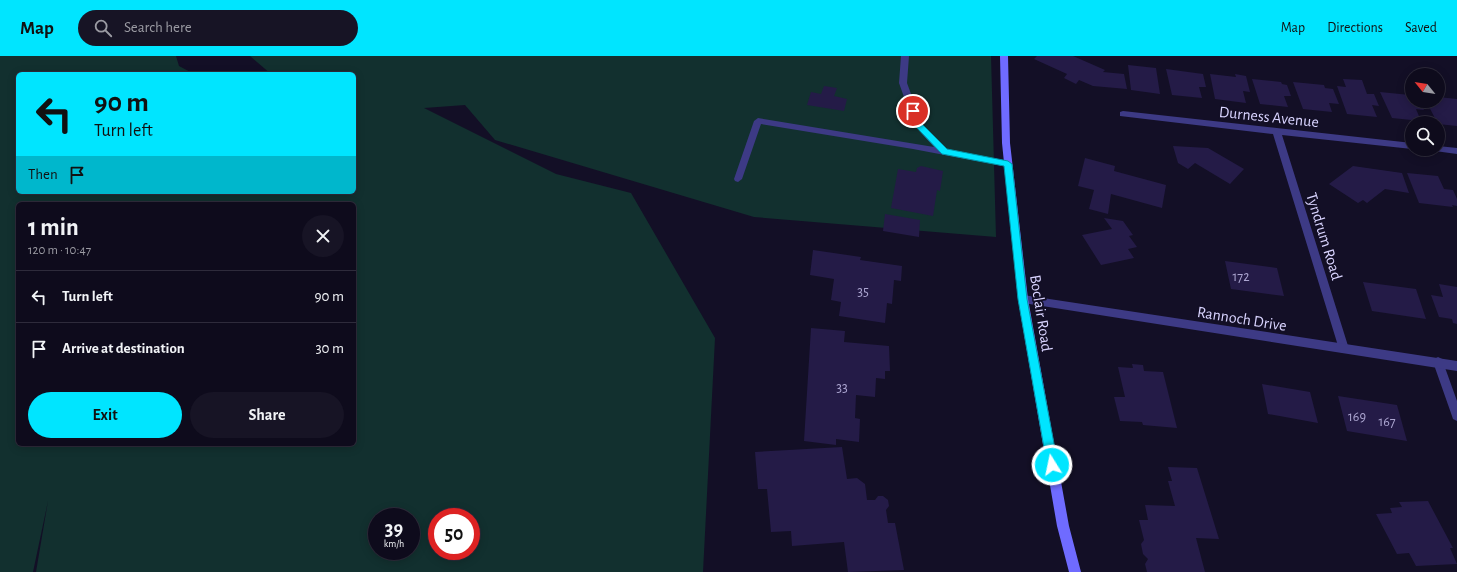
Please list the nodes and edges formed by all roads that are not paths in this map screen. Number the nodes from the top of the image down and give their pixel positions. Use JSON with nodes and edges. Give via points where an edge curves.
{"nodes":[{"id":1,"x":905,"y":56,"type":"edge"},
{"id":2,"x":1004,"y":56,"type":"edge"},
{"id":3,"x":1123,"y":114,"type":"dead end"},
{"id":4,"x":1277,"y":132,"type":"junction"},
{"id":5,"x":1405,"y":145,"type":"edge"},
{"id":6,"x":1445,"y":150,"type":"edge"},
{"id":7,"x":1457,"y":151,"type":"edge"},
{"id":8,"x":944,"y":152,"type":"junction"},
{"id":9,"x":1008,"y":164,"type":"junction"},
{"id":10,"x":738,"y":179,"type":"dead end"},
{"id":11,"x":1023,"y":299,"type":"junction"},
{"id":12,"x":1344,"y":349,"type":"junction"},
{"id":13,"x":1438,"y":362,"type":"junction"},
{"id":14,"x":1457,"y":366,"type":"edge"},
{"id":15,"x":1457,"y":416,"type":"edge"},
{"id":16,"x":1075,"y":572,"type":"edge"}],
"edges":[{"from":1,"to":8,"type":"street","via":[[903,83],[918,125]]},
{"from":2,"to":9,"type":"main road","name":"Boclair Road"},
{"from":3,"to":4,"type":"street","name":"Durness Avenue"},
{"from":4,"to":5,"type":"street","name":"Durness Avenue"},
{"from":4,"to":12,"type":"street","name":"Tyndrum Road"},
{"from":6,"to":7,"type":"street"},
{"from":8,"to":9,"type":"street"},
{"from":8,"to":10,"type":"street","via":[[758,121]]},
{"from":9,"to":11,"type":"main road","name":"Boclair Road"},
{"from":11,"to":12,"type":"street","name":"Rannoch Drive"},
{"from":11,"to":16,"type":"main road","name":"Boclair Road","via":[[1063,526]]},
{"from":12,"to":13,"type":"street","name":"Rannoch Drive"},
{"from":13,"to":14,"type":"street","name":"Rannoch Drive"},
{"from":13,"to":15,"type":"street"}]}
